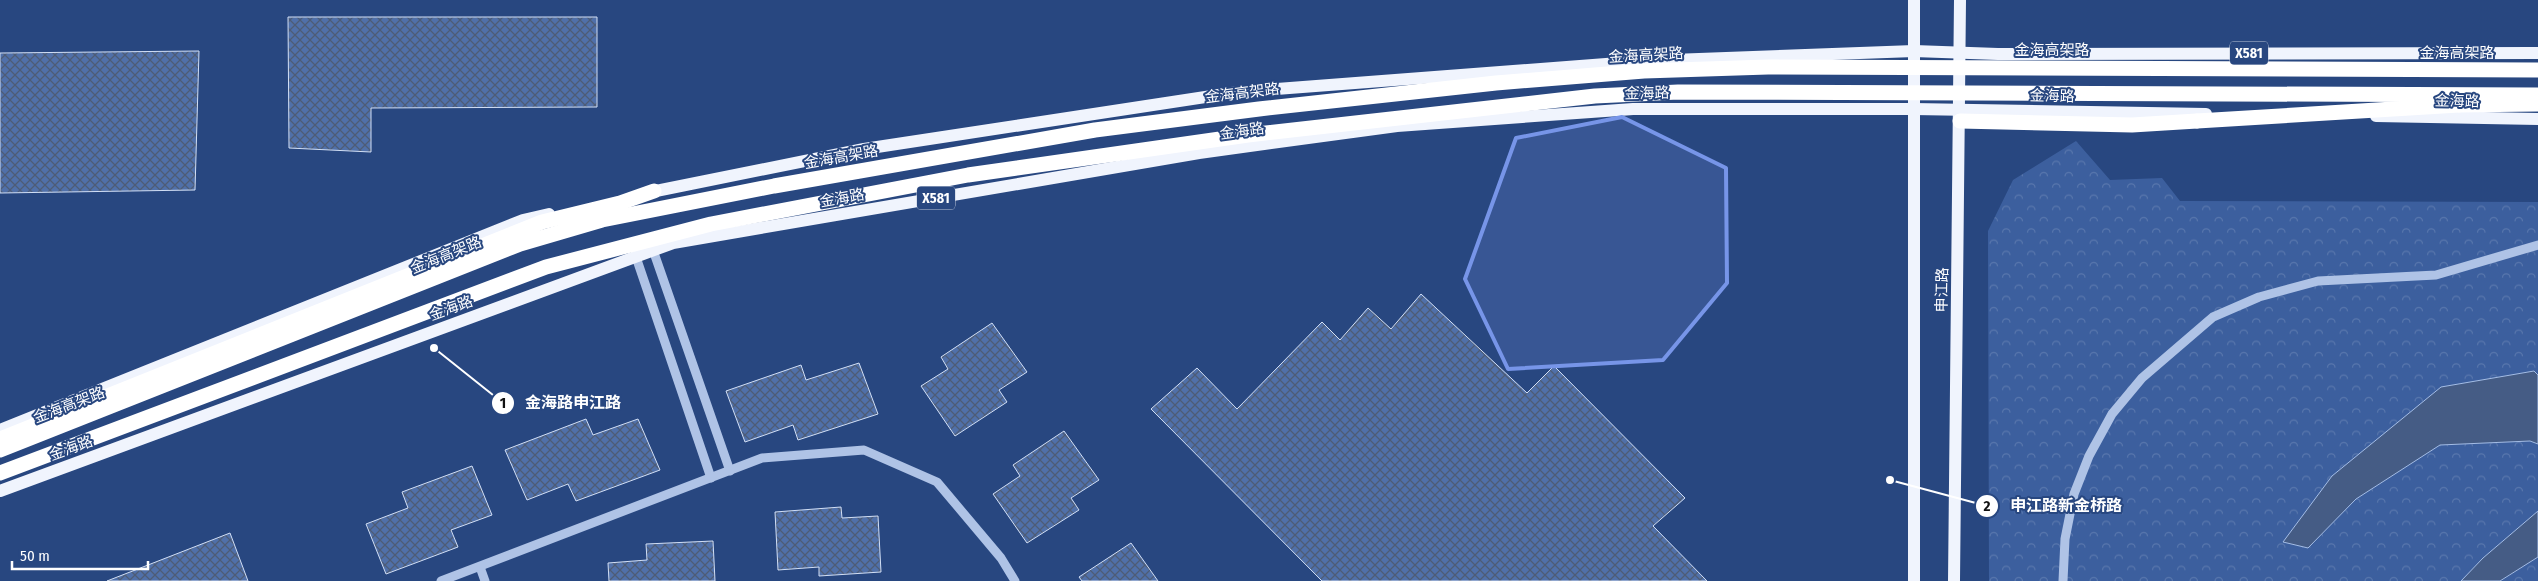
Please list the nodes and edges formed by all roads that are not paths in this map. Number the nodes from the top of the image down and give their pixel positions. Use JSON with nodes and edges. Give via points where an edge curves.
{"nodes":[{"id":1,"x":1914,"y":0,"type":"edge"},
{"id":2,"x":1960,"y":0,"type":"edge"},
{"id":3,"x":1914,"y":51,"type":"junction"},
{"id":4,"x":1960,"y":52,"type":"junction"},
{"id":5,"x":2538,"y":53,"type":"edge"},
{"id":6,"x":2538,"y":70,"type":"edge"},
{"id":7,"x":2538,"y":95,"type":"edge"},
{"id":8,"x":2538,"y":104,"type":"edge"},
{"id":9,"x":1913,"y":109,"type":"junction"},
{"id":10,"x":1960,"y":116,"type":"junction"},
{"id":11,"x":2538,"y":118,"type":"edge"},
{"id":12,"x":654,"y":191,"type":"junction"},
{"id":13,"x":2538,"y":245,"type":"edge"},
{"id":14,"x":653,"y":250,"type":"junction"},
{"id":15,"x":636,"y":257,"type":"junction"},
{"id":16,"x":0,"y":430,"type":"edge"},
{"id":17,"x":0,"y":439,"type":"edge"},
{"id":18,"x":0,"y":450,"type":"edge"},
{"id":19,"x":730,"y":470,"type":"junction"},
{"id":20,"x":0,"y":473,"type":"edge"},
{"id":21,"x":711,"y":478,"type":"junction"},
{"id":22,"x":0,"y":491,"type":"edge"},
{"id":23,"x":480,"y":567,"type":"junction"},
{"id":24,"x":441,"y":581,"type":"edge"},
{"id":25,"x":485,"y":581,"type":"edge"},
{"id":26,"x":1015,"y":581,"type":"edge"},
{"id":27,"x":1914,"y":581,"type":"edge"},
{"id":28,"x":1954,"y":581,"type":"edge"},
{"id":29,"x":2063,"y":581,"type":"edge"}],
"edges":[{"from":1,"to":3,"type":"main road","name":"申江路"},
{"from":2,"to":4,"type":"main road","name":"申江路"},
{"from":3,"to":4,"type":"main road","name":"金海路","number":"X581"},
{"from":3,"to":9,"type":"main road","name":"申江路"},
{"from":3,"to":12,"type":"main road","name":"金海路","number":"X581","via":[[1645,61],[1238,92],[864,149]]},
{"from":4,"to":5,"type":"main road","name":"金海路","number":"X581"},
{"from":4,"to":10,"type":"main road","name":"申江路"},
{"from":6,"to":18,"type":"highway","name":"金海高架路","bridge":true,"via":[[1768,67],[1644,71],[1259,108],[1095,130],[774,186],[602,220],[538,238]]},
{"from":7,"to":20,"type":"highway","bridge":true,"via":[[1678,92],[1595,96],[1248,135],[968,175],[711,224],[546,267]]},
{"from":8,"to":10,"type":"highway","bridge":true,"via":[[2459,105],[2132,125]]},
{"from":9,"to":10,"type":"main road","name":"金海路","number":"X581"},
{"from":9,"to":14,"type":"main road","name":"金海路","number":"X581","via":[[1633,109],[1397,126],[1189,155],[673,243]]},
{"from":9,"to":27,"type":"main road","name":"申江路"},
{"from":10,"to":11,"type":"main road","name":"金海路","number":"X581"},
{"from":10,"to":28,"type":"main road","name":"申江路"},
{"from":12,"to":16,"type":"main road","name":"金海路","number":"X581","via":[[523,220]]},
{"from":12,"to":17,"type":"highway","via":[[636,199],[542,222]]},
{"from":13,"to":29,"type":"lane","via":[[2436,275],[2318,281],[2259,297],[2213,317],[2142,378],[2112,414],[2089,456],[2074,494],[2065,539]]},
{"from":14,"to":15,"type":"main road","name":"金海路","number":"X581"},
{"from":14,"to":19,"type":"lane"},
{"from":15,"to":21,"type":"lane"},
{"from":15,"to":22,"type":"main road","name":"金海路","number":"X581"},
{"from":19,"to":21,"type":"lane"},
{"from":19,"to":26,"type":"lane","via":[[762,458],[864,450],[937,482],[1001,558]]},
{"from":21,"to":23,"type":"lane"},
{"from":23,"to":24,"type":"lane"},
{"from":23,"to":25,"type":"lane"}]}
